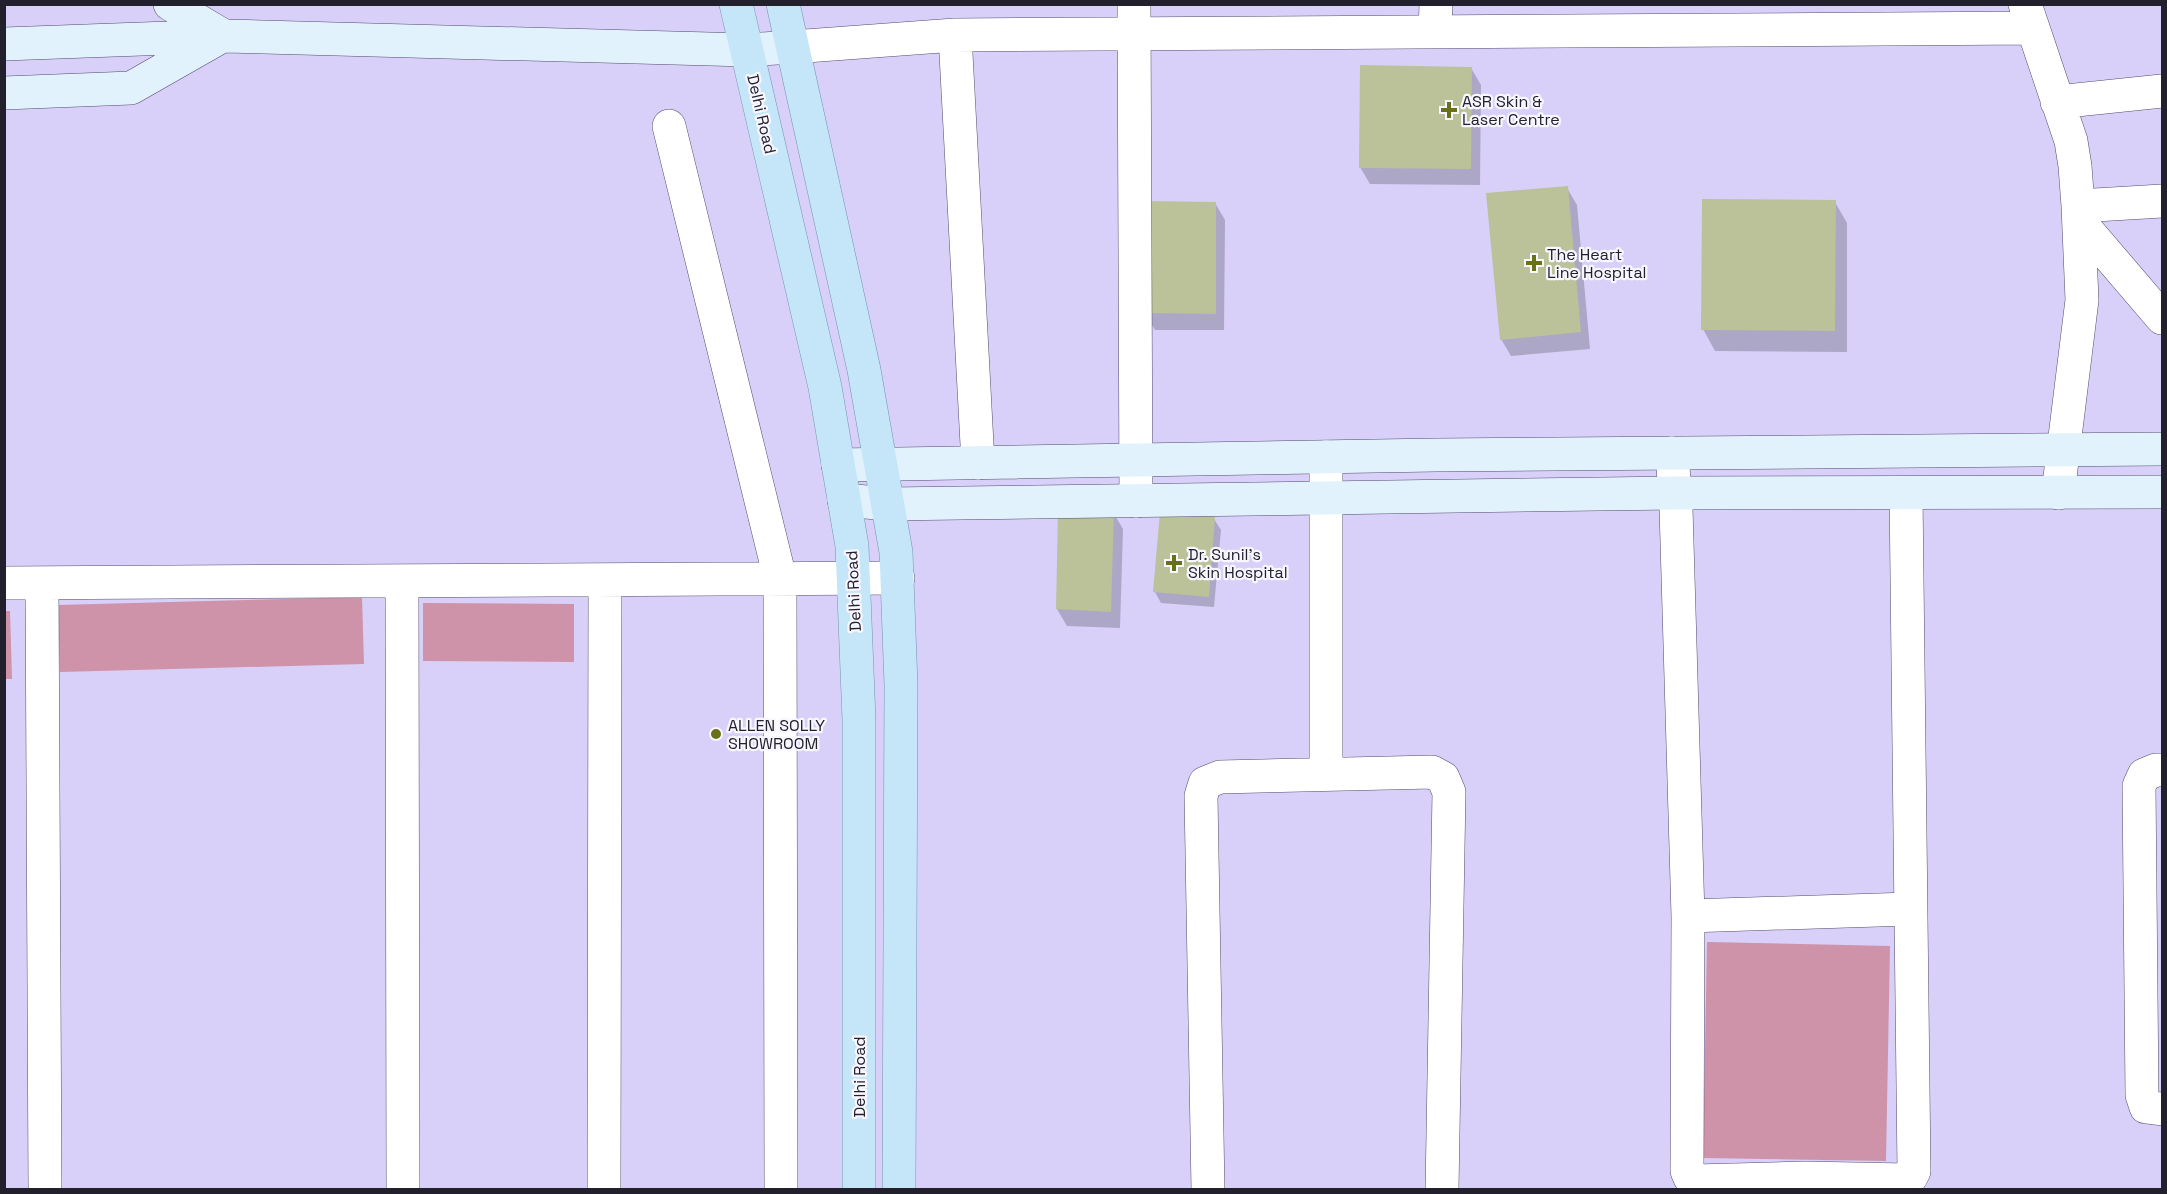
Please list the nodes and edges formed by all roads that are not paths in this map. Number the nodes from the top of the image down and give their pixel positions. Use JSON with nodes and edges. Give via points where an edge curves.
{"nodes":[{"id":1,"x":170,"y":4,"type":"edge"},
{"id":2,"x":736,"y":4,"type":"edge"},
{"id":3,"x":783,"y":4,"type":"edge"},
{"id":4,"x":2029,"y":16,"type":"edge"},
{"id":5,"x":1435,"y":18,"type":"edge"},
{"id":6,"x":1134,"y":19,"type":"edge"},
{"id":7,"x":955,"y":35,"type":"junction"},
{"id":8,"x":224,"y":36,"type":"junction"},
{"id":9,"x":4,"y":44,"type":"edge"},
{"id":10,"x":792,"y":47,"type":"junction"},
{"id":11,"x":747,"y":50,"type":"junction"},
{"id":12,"x":2163,"y":91,"type":"edge"},
{"id":13,"x":4,"y":93,"type":"edge"},
{"id":14,"x":2057,"y":102,"type":"junction"},
{"id":15,"x":669,"y":126,"type":"dead end"},
{"id":16,"x":2163,"y":201,"type":"edge"},
{"id":17,"x":2078,"y":213,"type":"junction"},
{"id":18,"x":2163,"y":318,"type":"edge"},
{"id":19,"x":2163,"y":449,"type":"edge"},
{"id":20,"x":2064,"y":450,"type":"junction"},
{"id":21,"x":1672,"y":453,"type":"junction"},
{"id":22,"x":1326,"y":457,"type":"junction"},
{"id":23,"x":1136,"y":460,"type":"junction"},
{"id":24,"x":978,"y":463,"type":"junction"},
{"id":25,"x":838,"y":465,"type":"junction"},
{"id":26,"x":881,"y":465,"type":"junction"},
{"id":27,"x":2163,"y":492,"type":"edge"},
{"id":28,"x":1675,"y":493,"type":"junction"},
{"id":29,"x":1906,"y":493,"type":"junction"},
{"id":30,"x":2058,"y":493,"type":"junction"},
{"id":31,"x":1327,"y":498,"type":"junction"},
{"id":32,"x":844,"y":500,"type":"junction"},
{"id":33,"x":1136,"y":501,"type":"junction"},
{"id":34,"x":888,"y":504,"type":"junction"},
{"id":35,"x":780,"y":578,"type":"junction"},
{"id":36,"x":853,"y":578,"type":"junction"},
{"id":37,"x":898,"y":578,"type":"junction"},
{"id":38,"x":605,"y":580,"type":"junction"},
{"id":39,"x":402,"y":582,"type":"junction"},
{"id":40,"x":4,"y":583,"type":"edge"},
{"id":41,"x":42,"y":583,"type":"junction"},
{"id":42,"x":2163,"y":770,"type":"edge"},
{"id":43,"x":1326,"y":773,"type":"junction"},
{"id":44,"x":1909,"y":909,"type":"junction"},
{"id":45,"x":1688,"y":916,"type":"junction"},
{"id":46,"x":2163,"y":1109,"type":"edge"},
{"id":47,"x":1805,"y":1184,"type":"edge"},
{"id":48,"x":45,"y":1190,"type":"edge"},
{"id":49,"x":403,"y":1190,"type":"edge"},
{"id":50,"x":604,"y":1190,"type":"edge"},
{"id":51,"x":781,"y":1190,"type":"edge"},
{"id":52,"x":859,"y":1190,"type":"edge"},
{"id":53,"x":899,"y":1190,"type":"edge"},
{"id":54,"x":1208,"y":1190,"type":"edge"},
{"id":55,"x":1442,"y":1190,"type":"edge"}],
"edges":[{"from":1,"to":8,"type":"main road"},
{"from":2,"to":11,"type":"main road","name":"Delhi Road"},
{"from":3,"to":10,"type":"main road"},
{"from":4,"to":5,"type":"street"},
{"from":4,"to":14,"type":"street"},
{"from":5,"to":6,"type":"street"},
{"from":6,"to":7,"type":"street"},
{"from":6,"to":23,"type":"street"},
{"from":7,"to":10,"type":"street"},
{"from":7,"to":24,"type":"street"},
{"from":8,"to":9,"type":"main road"},
{"from":8,"to":11,"type":"main road"},
{"from":8,"to":13,"type":"main road","via":[[131,88]]},
{"from":10,"to":11,"type":"main road"},
{"from":10,"to":26,"type":"main road","via":[[864,370]]},
{"from":11,"to":25,"type":"main road","name":"Delhi Road","via":[[825,387]]},
{"from":12,"to":14,"type":"street"},
{"from":14,"to":17,"type":"street","via":[[2071,141]]},
{"from":15,"to":35,"type":"street"},
{"from":16,"to":17,"type":"street"},
{"from":17,"to":18,"type":"street"},
{"from":17,"to":20,"type":"street","via":[[2082,300]]},
{"from":19,"to":20,"type":"main road"},
{"from":20,"to":21,"type":"main road"},
{"from":20,"to":30,"type":"street"},
{"from":21,"to":22,"type":"main road"},
{"from":21,"to":28,"type":"street"},
{"from":22,"to":23,"type":"main road"},
{"from":22,"to":31,"type":"street"},
{"from":23,"to":24,"type":"main road"},
{"from":23,"to":33,"type":"street"},
{"from":24,"to":26,"type":"main road"},
{"from":25,"to":26,"type":"main road"},
{"from":25,"to":32,"type":"main road","name":"Delhi Road"},
{"from":26,"to":34,"type":"main road"},
{"from":27,"to":30,"type":"main road"},
{"from":28,"to":29,"type":"main road"},
{"from":28,"to":31,"type":"main road"},
{"from":28,"to":45,"type":"street"},
{"from":29,"to":30,"type":"main road"},
{"from":29,"to":44,"type":"street"},
{"from":31,"to":33,"type":"main road"},
{"from":31,"to":43,"type":"street"},
{"from":32,"to":34,"type":"main road"},
{"from":32,"to":36,"type":"main road","name":"Delhi Road"},
{"from":33,"to":34,"type":"main road"},
{"from":34,"to":37,"type":"main road"},
{"from":35,"to":36,"type":"street"},
{"from":35,"to":38,"type":"street"},
{"from":35,"to":51,"type":"street"},
{"from":36,"to":37,"type":"street"},
{"from":36,"to":52,"type":"main road","name":"Delhi Road","via":[[859,720]]},
{"from":37,"to":53,"type":"main road"},
{"from":38,"to":39,"type":"street"},
{"from":38,"to":50,"type":"street"},
{"from":39,"to":41,"type":"street"},
{"from":39,"to":49,"type":"street"},
{"from":40,"to":41,"type":"street"},
{"from":41,"to":48,"type":"street"},
{"from":42,"to":46,"type":"street","via":[[2144,775],[2139,786],[2142,1095],[2146,1107]]},
{"from":43,"to":54,"type":"street","via":[[1220,777],[1205,783],[1201,796]]},
{"from":43,"to":55,"type":"street","via":[[1432,772],[1443,778],[1449,792]]},
{"from":44,"to":45,"type":"street"},
{"from":44,"to":47,"type":"street","via":[[1914,1171],[1906,1180]]},
{"from":45,"to":47,"type":"street","via":[[1690,1178]]}]}
